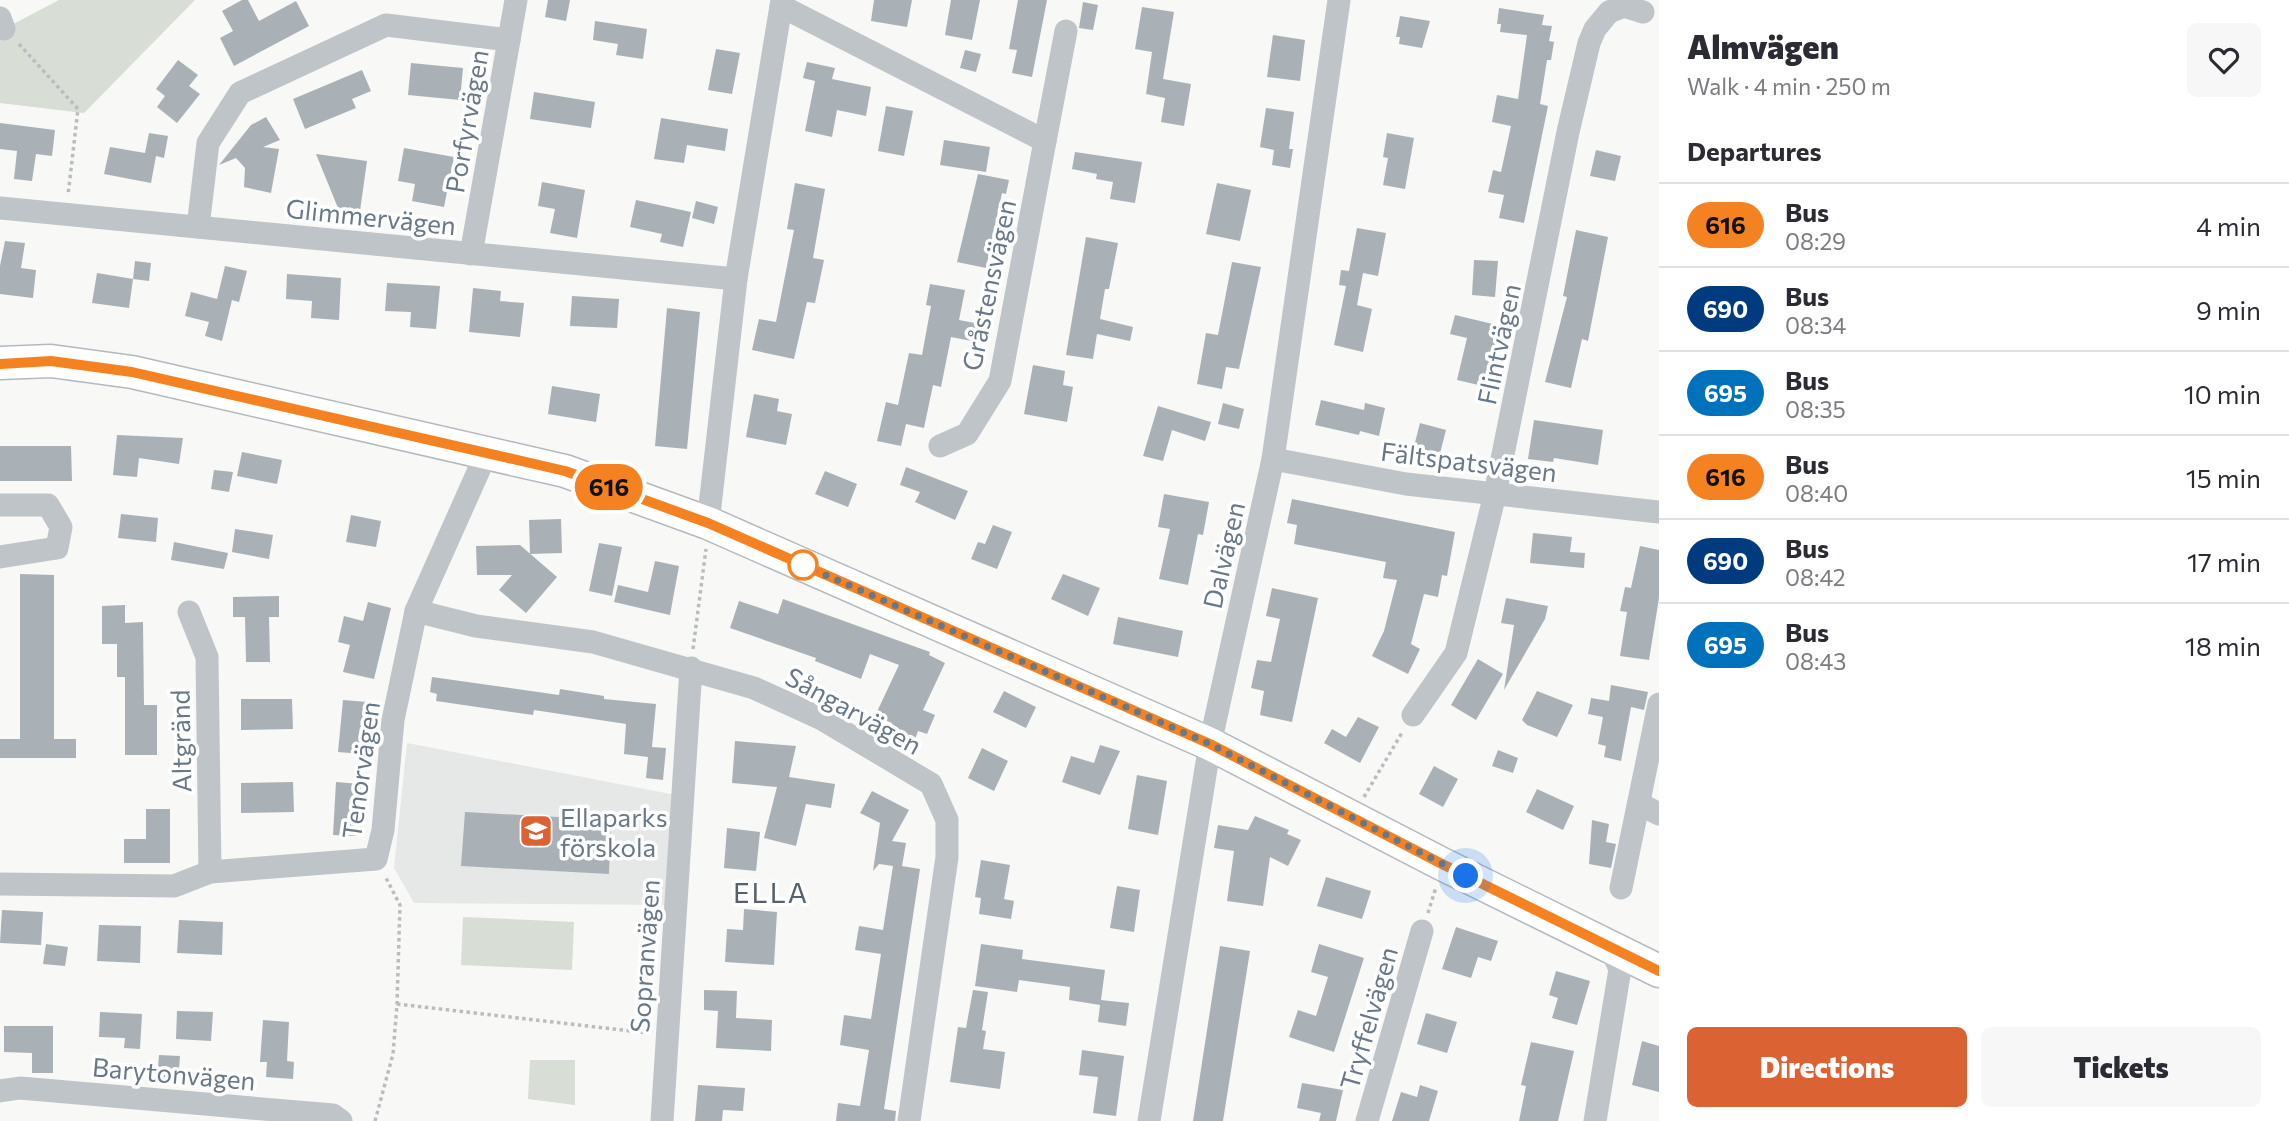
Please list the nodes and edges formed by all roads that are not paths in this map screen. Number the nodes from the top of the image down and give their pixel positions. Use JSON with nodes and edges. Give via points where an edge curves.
{"nodes":[{"id":1,"x":516,"y":0,"type":"edge"},
{"id":2,"x":1339,"y":0,"type":"edge"},
{"id":3,"x":782,"y":3,"type":"edge"},
{"id":4,"x":1643,"y":12,"type":"dead end"},
{"id":5,"x":1066,"y":31,"type":"dead end"},
{"id":6,"x":509,"y":40,"type":"junction"},
{"id":7,"x":1045,"y":141,"type":"junction"},
{"id":8,"x":0,"y":208,"type":"edge"},
{"id":9,"x":198,"y":227,"type":"junction"},
{"id":10,"x":471,"y":254,"type":"junction"},
{"id":11,"x":736,"y":279,"type":"junction"},
{"id":12,"x":0,"y":363,"type":"edge"},
{"id":13,"x":940,"y":446,"type":"dead end"},
{"id":14,"x":488,"y":452,"type":"junction"},
{"id":15,"x":1273,"y":459,"type":"junction"},
{"id":16,"x":1495,"y":494,"type":"junction"},
{"id":17,"x":0,"y":505,"type":"edge"},
{"id":18,"x":1659,"y":512,"type":"edge"},
{"id":19,"x":708,"y":531,"type":"junction"},
{"id":20,"x":0,"y":557,"type":"edge"},
{"id":21,"x":416,"y":611,"type":"junction"},
{"id":22,"x":189,"y":612,"type":"dead end"},
{"id":23,"x":691,"y":668,"type":"junction"},
{"id":24,"x":1659,"y":704,"type":"edge"},
{"id":25,"x":1413,"y":715,"type":"road end"},
{"id":26,"x":1210,"y":744,"type":"junction"},
{"id":27,"x":1649,"y":809,"type":"edge"},
{"id":28,"x":210,"y":872,"type":"junction"},
{"id":29,"x":0,"y":884,"type":"edge"},
{"id":30,"x":1621,"y":888,"type":"dead end"},
{"id":31,"x":1422,"y":931,"type":"road end"},
{"id":32,"x":1609,"y":944,"type":"junction"},
{"id":33,"x":1659,"y":971,"type":"edge"},
{"id":34,"x":0,"y":1091,"type":"edge"},
{"id":35,"x":341,"y":1121,"type":"edge"},
{"id":36,"x":662,"y":1121,"type":"edge"},
{"id":37,"x":909,"y":1121,"type":"edge"},
{"id":38,"x":1149,"y":1121,"type":"edge"},
{"id":39,"x":1367,"y":1121,"type":"edge"},
{"id":40,"x":1595,"y":1121,"type":"edge"}],
"edges":[{"from":1,"to":6,"type":"street","name":"Porfyrvägen"},
{"from":2,"to":15,"type":"street","name":"Dalvägen"},
{"from":3,"to":7,"type":"street"},
{"from":3,"to":11,"type":"street"},
{"from":4,"to":16,"type":"street","name":"Flintvägen","via":[[1624,6],[1609,12],[1589,43]]},
{"from":5,"to":7,"type":"street","name":"Gråstensvägen"},
{"from":6,"to":9,"type":"street","name":"Porfyrvägen","via":[[386,25],[240,93],[208,143]]},
{"from":6,"to":10,"type":"street","name":"Porfyrvägen"},
{"from":7,"to":13,"type":"street","name":"Gråstensvägen","via":[[1000,381],[967,434]]},
{"from":8,"to":9,"type":"street","name":"Glimmervägen"},
{"from":9,"to":10,"type":"street","name":"Glimmervägen"},
{"from":10,"to":11,"type":"street","name":"Glimmervägen"},
{"from":11,"to":19,"type":"street"},
{"from":12,"to":14,"type":"street","via":[[51,361],[132,372]]},
{"from":14,"to":19,"type":"street","via":[[565,471]]},
{"from":14,"to":21,"type":"street","name":"Tenorvägen"},
{"from":15,"to":16,"type":"street","name":"Fältspatsvägen","via":[[1406,484]]},
{"from":15,"to":26,"type":"street","name":"Dalvägen"},
{"from":16,"to":18,"type":"street","name":"Fältspatsvägen"},
{"from":16,"to":25,"type":"street","name":"Flintvägen","via":[[1456,653]]},
{"from":17,"to":20,"type":"street","via":[[48,505],[61,527],[57,548]]},
{"from":19,"to":26,"type":"street"},
{"from":21,"to":23,"type":"street","name":"Sångarvägen","via":[[476,626],[593,642]]},
{"from":21,"to":28,"type":"street","name":"Tenorvägen","via":[[393,720],[376,859]]},
{"from":22,"to":28,"type":"street","name":"Altgränd","via":[[207,657]]},
{"from":23,"to":36,"type":"street","name":"Sopranvägen"},
{"from":23,"to":37,"type":"street","name":"Sångarvägen","via":[[754,688],[822,719],[931,784],[947,820],[947,857]]},
{"from":24,"to":27,"type":"street"},
{"from":26,"to":32,"type":"street"},
{"from":26,"to":38,"type":"street","name":"Dalvägen"},
{"from":27,"to":30,"type":"street"},
{"from":28,"to":29,"type":"street","name":"Tenorvägen","via":[[174,886]]},
{"from":31,"to":39,"type":"street","name":"Tryffelvägen"},
{"from":32,"to":33,"type":"street"},
{"from":32,"to":40,"type":"street","via":[[1619,969]]},
{"from":34,"to":35,"type":"street","name":"Barytonvägen","via":[[20,1088],[333,1115]]}]}
